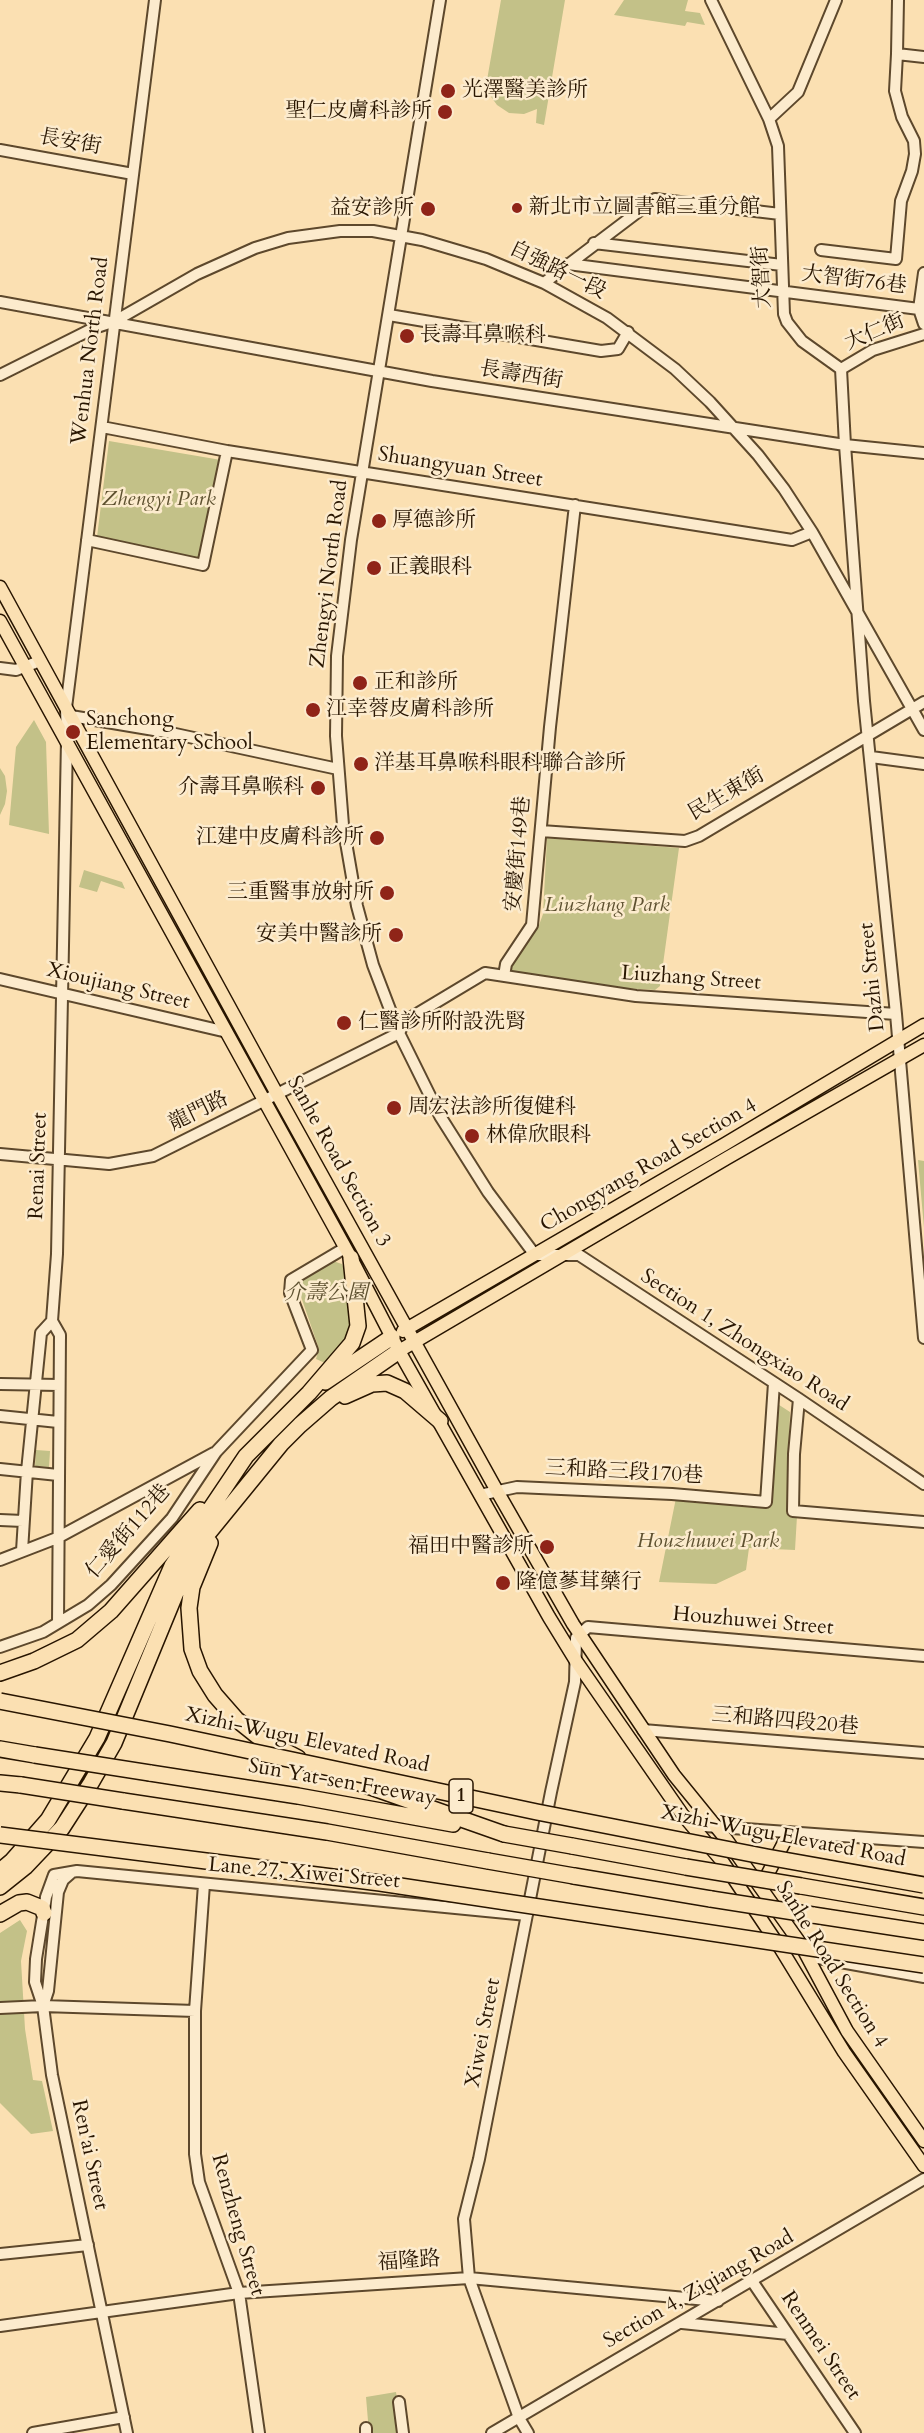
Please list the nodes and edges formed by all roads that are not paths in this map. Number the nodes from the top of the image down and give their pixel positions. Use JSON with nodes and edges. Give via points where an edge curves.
{"nodes":[{"id":1,"x":153,"y":0,"type":"edge"},
{"id":2,"x":440,"y":0,"type":"edge"},
{"id":3,"x":711,"y":0,"type":"edge"},
{"id":4,"x":836,"y":0,"type":"edge"},
{"id":5,"x":898,"y":0,"type":"edge"},
{"id":6,"x":897,"y":54,"type":"junction"},
{"id":7,"x":924,"y":57,"type":"edge"},
{"id":8,"x":770,"y":119,"type":"junction"},
{"id":9,"x":0,"y":150,"type":"edge"},
{"id":10,"x":133,"y":174,"type":"junction"},
{"id":11,"x":780,"y":214,"type":"junction"},
{"id":12,"x":402,"y":236,"type":"junction"},
{"id":13,"x":594,"y":243,"type":"junction"},
{"id":14,"x":821,"y":250,"type":"dead end"},
{"id":15,"x":568,"y":264,"type":"junction"},
{"id":16,"x":782,"y":265,"type":"junction"},
{"id":17,"x":924,"y":273,"type":"edge"},
{"id":18,"x":544,"y":283,"type":"junction"},
{"id":19,"x":783,"y":292,"type":"junction"},
{"id":20,"x":0,"y":302,"type":"edge"},
{"id":21,"x":919,"y":309,"type":"junction"},
{"id":22,"x":389,"y":315,"type":"junction"},
{"id":23,"x":115,"y":321,"type":"junction"},
{"id":24,"x":924,"y":324,"type":"edge"},
{"id":25,"x":628,"y":332,"type":"junction"},
{"id":26,"x":924,"y":334,"type":"edge"},
{"id":27,"x":842,"y":369,"type":"junction"},
{"id":28,"x":380,"y":370,"type":"junction"},
{"id":29,"x":0,"y":375,"type":"edge"},
{"id":30,"x":732,"y":426,"type":"junction"},
{"id":31,"x":102,"y":427,"type":"junction"},
{"id":32,"x":845,"y":445,"type":"junction"},
{"id":33,"x":227,"y":451,"type":"junction"},
{"id":34,"x":924,"y":453,"type":"edge"},
{"id":35,"x":363,"y":473,"type":"junction"},
{"id":36,"x":575,"y":505,"type":"junction"},
{"id":37,"x":812,"y":532,"type":"junction"},
{"id":38,"x":87,"y":540,"type":"junction"},
{"id":39,"x":0,"y":587,"type":"edge"},
{"id":40,"x":858,"y":613,"type":"junction"},
{"id":41,"x":0,"y":621,"type":"edge"},
{"id":42,"x":39,"y":661,"type":"junction"},
{"id":43,"x":26,"y":667,"type":"junction"},
{"id":44,"x":0,"y":668,"type":"edge"},
{"id":45,"x":924,"y":702,"type":"edge"},
{"id":46,"x":912,"y":709,"type":"junction"},
{"id":47,"x":68,"y":712,"type":"junction"},
{"id":48,"x":924,"y":730,"type":"edge"},
{"id":49,"x":868,"y":735,"type":"junction"},
{"id":50,"x":67,"y":740,"type":"junction"},
{"id":51,"x":871,"y":758,"type":"junction"},
{"id":52,"x":924,"y":764,"type":"edge"},
{"id":53,"x":338,"y":769,"type":"junction"},
{"id":54,"x":541,"y":831,"type":"junction"},
{"id":55,"x":484,"y":973,"type":"joint"},
{"id":56,"x":504,"y":976,"type":"junction"},
{"id":57,"x":0,"y":979,"type":"edge"},
{"id":58,"x":63,"y":994,"type":"junction"},
{"id":59,"x":896,"y":1014,"type":"junction"},
{"id":60,"x":924,"y":1025,"type":"edge"},
{"id":61,"x":226,"y":1032,"type":"junction"},
{"id":62,"x":399,"y":1033,"type":"junction"},
{"id":63,"x":899,"y":1040,"type":"junction"},
{"id":64,"x":924,"y":1045,"type":"edge"},
{"id":65,"x":900,"y":1060,"type":"junction"},
{"id":66,"x":277,"y":1094,"type":"junction"},
{"id":67,"x":264,"y":1101,"type":"junction"},
{"id":68,"x":0,"y":1154,"type":"edge"},
{"id":69,"x":59,"y":1161,"type":"junction"},
{"id":70,"x":348,"y":1253,"type":"junction"},
{"id":71,"x":535,"y":1255,"type":"junction"},
{"id":72,"x":566,"y":1255,"type":"junction"},
{"id":73,"x":922,"y":1273,"type":"edge"},
{"id":74,"x":52,"y":1322,"type":"junction"},
{"id":75,"x":408,"y":1328,"type":"junction"},
{"id":76,"x":392,"y":1337,"type":"junction"},
{"id":77,"x":924,"y":1338,"type":"edge"},
{"id":78,"x":415,"y":1341,"type":"junction"},
{"id":79,"x":399,"y":1351,"type":"junction"},
{"id":80,"x":774,"y":1383,"type":"junction"},
{"id":81,"x":0,"y":1384,"type":"edge"},
{"id":82,"x":59,"y":1385,"type":"junction"},
{"id":83,"x":37,"y":1386,"type":"junction"},
{"id":84,"x":309,"y":1394,"type":"junction"},
{"id":85,"x":799,"y":1399,"type":"junction"},
{"id":86,"x":0,"y":1416,"type":"edge"},
{"id":87,"x":33,"y":1420,"type":"junction"},
{"id":88,"x":440,"y":1421,"type":"junction"},
{"id":89,"x":58,"y":1422,"type":"junction"},
{"id":90,"x":300,"y":1425,"type":"junction"},
{"id":91,"x":216,"y":1452,"type":"junction"},
{"id":92,"x":246,"y":1456,"type":"junction"},
{"id":93,"x":0,"y":1469,"type":"edge"},
{"id":94,"x":27,"y":1471,"type":"junction"},
{"id":95,"x":58,"y":1475,"type":"junction"},
{"id":96,"x":924,"y":1484,"type":"edge"},
{"id":97,"x":497,"y":1491,"type":"junction"},
{"id":98,"x":480,"y":1495,"type":"junction"},
{"id":99,"x":0,"y":1520,"type":"edge"},
{"id":100,"x":23,"y":1521,"type":"junction"},
{"id":101,"x":218,"y":1522,"type":"junction"},
{"id":102,"x":924,"y":1522,"type":"edge"},
{"id":103,"x":57,"y":1538,"type":"junction"},
{"id":104,"x":22,"y":1551,"type":"junction"},
{"id":105,"x":0,"y":1560,"type":"edge"},
{"id":106,"x":58,"y":1623,"type":"junction"},
{"id":107,"x":580,"y":1633,"type":"junction"},
{"id":108,"x":0,"y":1647,"type":"edge"},
{"id":109,"x":924,"y":1656,"type":"edge"},
{"id":110,"x":576,"y":1661,"type":"junction"},
{"id":111,"x":0,"y":1673,"type":"edge"},
{"id":112,"x":0,"y":1701,"type":"edge"},
{"id":113,"x":643,"y":1730,"type":"junction"},
{"id":114,"x":0,"y":1749,"type":"edge"},
{"id":115,"x":924,"y":1753,"type":"edge"},
{"id":116,"x":0,"y":1783,"type":"edge"},
{"id":117,"x":691,"y":1825,"type":"junction"},
{"id":118,"x":714,"y":1827,"type":"junction"},
{"id":119,"x":789,"y":1833,"type":"junction"},
{"id":120,"x":504,"y":1834,"type":"junction"},
{"id":121,"x":0,"y":1835,"type":"edge"},
{"id":122,"x":924,"y":1842,"type":"edge"},
{"id":123,"x":77,"y":1870,"type":"junction"},
{"id":124,"x":0,"y":1871,"type":"edge"},
{"id":125,"x":204,"y":1884,"type":"junction"},
{"id":126,"x":924,"y":1885,"type":"edge"},
{"id":127,"x":0,"y":1887,"type":"edge"},
{"id":128,"x":761,"y":1888,"type":"junction"},
{"id":129,"x":924,"y":1907,"type":"edge"},
{"id":130,"x":44,"y":1912,"type":"junction"},
{"id":131,"x":0,"y":1914,"type":"edge"},
{"id":132,"x":527,"y":1915,"type":"junction"},
{"id":133,"x":924,"y":1932,"type":"edge"},
{"id":134,"x":807,"y":1956,"type":"junction"},
{"id":135,"x":924,"y":1965,"type":"edge"},
{"id":136,"x":924,"y":1977,"type":"edge"},
{"id":137,"x":43,"y":2006,"type":"junction"},
{"id":138,"x":0,"y":2008,"type":"edge"},
{"id":139,"x":195,"y":2011,"type":"junction"},
{"id":140,"x":924,"y":2141,"type":"edge"},
{"id":141,"x":924,"y":2166,"type":"edge"},
{"id":142,"x":924,"y":2179,"type":"edge"},
{"id":143,"x":88,"y":2245,"type":"junction"},
{"id":144,"x":0,"y":2254,"type":"edge"},
{"id":145,"x":469,"y":2278,"type":"junction"},
{"id":146,"x":752,"y":2281,"type":"junction"},
{"id":147,"x":239,"y":2293,"type":"junction"},
{"id":148,"x":718,"y":2301,"type":"junction"},
{"id":149,"x":103,"y":2310,"type":"junction"},
{"id":150,"x":682,"y":2323,"type":"junction"},
{"id":151,"x":0,"y":2326,"type":"edge"},
{"id":152,"x":788,"y":2334,"type":"junction"},
{"id":153,"x":399,"y":2402,"type":"dead end"},
{"id":154,"x":124,"y":2417,"type":"junction"},
{"id":155,"x":519,"y":2418,"type":"junction"},
{"id":156,"x":33,"y":2433,"type":"edge"},
{"id":157,"x":127,"y":2433,"type":"edge"},
{"id":158,"x":259,"y":2433,"type":"edge"},
{"id":159,"x":403,"y":2433,"type":"edge"},
{"id":160,"x":492,"y":2433,"type":"edge"},
{"id":161,"x":528,"y":2433,"type":"edge"},
{"id":162,"x":855,"y":2433,"type":"edge"}],
"edges":[{"from":1,"to":10,"type":"street","name":"Wenhua North Road"},
{"from":2,"to":12,"type":"street","name":"Zhengyi North Road"},
{"from":3,"to":8,"type":"street","name":"大智街"},
{"from":4,"to":8,"type":"street","via":[[798,92]]},
{"from":5,"to":6,"type":"street"},
{"from":6,"to":7,"type":"street"},
{"from":6,"to":14,"type":"street","via":[[895,90],[915,154],[901,201],[896,259]]},
{"from":8,"to":11,"type":"street","name":"大智街","via":[[778,146]]},
{"from":9,"to":10,"type":"street","name":"長安街"},
{"from":10,"to":23,"type":"street","name":"Wenhua North Road"},
{"from":11,"to":13,"type":"street","via":[[655,199]]},
{"from":11,"to":16,"type":"street","name":"大智街"},
{"from":12,"to":18,"type":"street","name":"自強路一段","via":[[486,259]]},
{"from":12,"to":22,"type":"street","name":"Zhengyi North Road"},
{"from":12,"to":23,"type":"street","name":"自強路一段","via":[[340,231],[288,238],[206,269]]},
{"from":13,"to":15,"type":"street"},
{"from":13,"to":16,"type":"street"},
{"from":15,"to":18,"type":"street"},
{"from":15,"to":19,"type":"street","name":"大智街76巷"},
{"from":16,"to":19,"type":"street","name":"大智街"},
{"from":17,"to":21,"type":"street"},
{"from":18,"to":25,"type":"street","name":"自強路一段"},
{"from":19,"to":21,"type":"street","name":"大智街76巷"},
{"from":19,"to":27,"type":"street","name":"大智街","via":[[787,322],[802,340]]},
{"from":20,"to":23,"type":"street","name":"長壽西街"},
{"from":21,"to":24,"type":"street"},
{"from":22,"to":25,"type":"street","via":[[602,351],[618,349]]},
{"from":22,"to":28,"type":"street","name":"Zhengyi North Road"},
{"from":23,"to":28,"type":"street","name":"長壽西街"},
{"from":23,"to":29,"type":"street","name":"自強路一段"},
{"from":23,"to":31,"type":"street","name":"Wenhua North Road"},
{"from":25,"to":30,"type":"street","name":"自強路一段","via":[[675,369]]},
{"from":26,"to":27,"type":"street","name":"大仁街","via":[[873,350]]},
{"from":27,"to":32,"type":"street"},
{"from":28,"to":30,"type":"street","name":"長壽西街"},
{"from":28,"to":35,"type":"street","name":"Zhengyi North Road"},
{"from":30,"to":32,"type":"street","name":"長壽西街"},
{"from":30,"to":37,"type":"street","name":"自強路一段","via":[[784,489]]},
{"from":31,"to":33,"type":"street","name":"Shuangyuan Street"},
{"from":31,"to":38,"type":"street","name":"Wenhua North Road"},
{"from":32,"to":34,"type":"street","name":"長壽西街"},
{"from":32,"to":40,"type":"street"},
{"from":33,"to":35,"type":"street","name":"Shuangyuan Street"},
{"from":33,"to":38,"type":"street","via":[[203,565]]},
{"from":35,"to":36,"type":"street","name":"Shuangyuan Street"},
{"from":35,"to":53,"type":"street","name":"Zhengyi North Road","via":[[337,656]]},
{"from":36,"to":37,"type":"street","name":"Shuangyuan Street","via":[[792,540]]},
{"from":36,"to":54,"type":"street","name":"安慶街149巷"},
{"from":37,"to":40,"type":"street","name":"自強路一段"},
{"from":38,"to":47,"type":"street","name":"Wenhua North Road"},
{"from":39,"to":42,"type":"main road","name":"Sanhe Road Section 3"},
{"from":40,"to":46,"type":"street","name":"自強路一段"},
{"from":40,"to":49,"type":"street","name":"Dazhi Street"},
{"from":41,"to":43,"type":"main road","name":"Sanhe Road Section 3"},
{"from":42,"to":43,"type":"street"},
{"from":42,"to":47,"type":"main road","name":"Sanhe Road Section 3"},
{"from":43,"to":44,"type":"street"},
{"from":43,"to":50,"type":"main road","name":"Sanhe Road Section 3"},
{"from":45,"to":46,"type":"street","name":"民生東街"},
{"from":46,"to":48,"type":"street","name":"自強路一段"},
{"from":46,"to":49,"type":"street","name":"民生東街"},
{"from":47,"to":50,"type":"street","name":"Renai Street"},
{"from":47,"to":53,"type":"street"},
{"from":47,"to":66,"type":"main road","name":"Sanhe Road Section 3"},
{"from":49,"to":51,"type":"street","name":"Dazhi Street"},
{"from":49,"to":54,"type":"street","name":"民生東街","via":[[685,841]]},
{"from":50,"to":58,"type":"street","name":"Renai Street"},
{"from":50,"to":61,"type":"main road","name":"Sanhe Road Section 3"},
{"from":51,"to":52,"type":"street"},
{"from":51,"to":59,"type":"street","name":"Dazhi Street"},
{"from":53,"to":62,"type":"street","name":"Zhengyi North Road","via":[[357,906],[373,965]]},
{"from":54,"to":56,"type":"street","name":"安慶街149巷","via":[[532,925],[506,964]]},
{"from":55,"to":56,"type":"street","name":"Liuzhang Street"},
{"from":55,"to":62,"type":"street","name":"龍門路","via":[[405,1021]]},
{"from":56,"to":59,"type":"street","name":"Liuzhang Street","via":[[636,996]]},
{"from":57,"to":58,"type":"street","name":"Xioujiang Street"},
{"from":58,"to":61,"type":"street","name":"Xioujiang Street"},
{"from":58,"to":69,"type":"street","name":"Renai Street"},
{"from":59,"to":63,"type":"street","name":"Dazhi Street"},
{"from":60,"to":63,"type":"main road","name":"Chongyang Road Section 4"},
{"from":61,"to":67,"type":"main road","name":"Sanhe Road Section 3"},
{"from":62,"to":66,"type":"street","name":"龍門路"},
{"from":62,"to":71,"type":"street","name":"Zhengyi North Road","via":[[464,1157]]},
{"from":63,"to":65,"type":"street","name":"Dazhi Street"},
{"from":63,"to":71,"type":"main road","name":"Chongyang Road Section 4"},
{"from":64,"to":65,"type":"main road","name":"Chongyang Road Section 4"},
{"from":65,"to":72,"type":"main road","name":"Chongyang Road Section 4"},
{"from":65,"to":73,"type":"street","name":"Dazhi Street"},
{"from":66,"to":67,"type":"street","name":"龍門路"},
{"from":66,"to":75,"type":"main road","name":"Sanhe Road Section 3"},
{"from":67,"to":69,"type":"street","name":"龍門路","via":[[153,1156],[109,1164]]},
{"from":67,"to":70,"type":"main road","name":"Sanhe Road Section 3"},
{"from":68,"to":69,"type":"street","name":"龍門路"},
{"from":69,"to":74,"type":"street","name":"Renai Street"},
{"from":70,"to":76,"type":"main road","name":"Sanhe Road Section 3"},
{"from":70,"to":84,"type":"highway","via":[[358,1326],[352,1343]]},
{"from":70,"to":91,"type":"street","via":[[291,1280],[290,1293],[312,1350]]},
{"from":71,"to":72,"type":"street","name":"Section 1, Zhongxiao Road"},
{"from":71,"to":75,"type":"main road","name":"Chongyang Road Section 4"},
{"from":72,"to":78,"type":"main road","name":"Chongyang Road Section 4"},
{"from":72,"to":80,"type":"street","name":"Section 1, Zhongxiao Road","via":[[579,1256]]},
{"from":73,"to":77,"type":"street","name":"Dazhi Street"},
{"from":74,"to":82,"type":"street","name":"Renai Street","via":[[60,1335]]},
{"from":74,"to":83,"type":"street","via":[[41,1333]]},
{"from":75,"to":76,"type":"main road","name":"Chongyang Road Section 4"},
{"from":75,"to":78,"type":"main road","name":"Sanhe Road Section 3"},
{"from":76,"to":79,"type":"main road","name":"Sanhe Road Section 3"},
{"from":76,"to":84,"type":"highway"},
{"from":78,"to":79,"type":"main road","name":"Chongyang Road Section 4"},
{"from":78,"to":97,"type":"main road","name":"Sanhe Road Section 3"},
{"from":79,"to":88,"type":"main road","name":"Sanhe Road Section 3"},
{"from":79,"to":90,"type":"highway","via":[[331,1398]]},
{"from":80,"to":85,"type":"street","name":"Section 1, Zhongxiao Road"},
{"from":80,"to":97,"type":"street","name":"三和路三段170巷","via":[[766,1502],[552,1488]]},
{"from":81,"to":83,"type":"street"},
{"from":82,"to":83,"type":"street"},
{"from":82,"to":89,"type":"street","name":"Renai Street"},
{"from":83,"to":87,"type":"street"},
{"from":84,"to":92,"type":"highway"},
{"from":85,"to":96,"type":"street","name":"Section 1, Zhongxiao Road"},
{"from":85,"to":102,"type":"street","via":[[793,1511]]},
{"from":86,"to":87,"type":"street"},
{"from":87,"to":89,"type":"street"},
{"from":87,"to":94,"type":"street"},
{"from":88,"to":90,"type":"highway","via":[[405,1391],[387,1383],[352,1391]]},
{"from":88,"to":98,"type":"main road","name":"Sanhe Road Section 3"},
{"from":89,"to":95,"type":"street","name":"Renai Street"},
{"from":90,"to":101,"type":"highway","via":[[280,1444]]},
{"from":91,"to":103,"type":"street"},
{"from":91,"to":106,"type":"street","name":"仁愛街112巷","via":[[172,1518],[111,1585]]},
{"from":92,"to":111,"type":"highway","via":[[111,1611],[77,1640]]},
{"from":92,"to":124,"type":"highway","via":[[172,1566],[97,1738],[60,1803]]},
{"from":93,"to":94,"type":"street"},
{"from":94,"to":95,"type":"street"},
{"from":94,"to":100,"type":"street"},
{"from":95,"to":103,"type":"street","name":"Renai Street"},
{"from":97,"to":98,"type":"street","name":"三和路三段170巷"},
{"from":97,"to":107,"type":"main road","name":"Sanhe Road Section 3"},
{"from":98,"to":110,"type":"main road","name":"Sanhe Road Section 3"},
{"from":99,"to":100,"type":"street"},
{"from":100,"to":104,"type":"street"},
{"from":101,"to":120,"type":"highway","via":[[192,1587],[192,1648],[200,1671],[236,1719],[275,1747],[332,1774]]},
{"from":101,"to":127,"type":"highway","via":[[197,1547],[114,1743],[91,1784],[63,1828]]},
{"from":103,"to":104,"type":"street"},
{"from":103,"to":106,"type":"street","name":"Renai Street"},
{"from":104,"to":105,"type":"street"},
{"from":106,"to":108,"type":"street","name":"仁愛街112巷"},
{"from":107,"to":109,"type":"street","name":"Houzhuwei Street","via":[[588,1627]]},
{"from":107,"to":110,"type":"street","name":"Xiwei Street","via":[[576,1638]]},
{"from":107,"to":113,"type":"main road","name":"Sanhe Road Section 4"},
{"from":110,"to":117,"type":"main road","name":"Sanhe Road Section 4"},
{"from":110,"to":132,"type":"street","name":"Xiwei Street"},
{"from":112,"to":126,"type":"highway","name":"Xizhi-Wugu Elevated Road","number":"1","bridge":true,"via":[[537,1812]]},
{"from":113,"to":115,"type":"street","name":"三和路四段20巷"},
{"from":113,"to":118,"type":"main road","name":"Sanhe Road Section 4"},
{"from":114,"to":120,"type":"highway","name":"Sun Yat-sen Freeway","number":"1","bridge":true,"via":[[298,1796]]},
{"from":116,"to":133,"type":"highway","bridge":true,"via":[[327,1832]]},
{"from":117,"to":118,"type":"street"},
{"from":117,"to":141,"type":"main road","name":"Sanhe Road Section 4","via":[[722,1861],[844,2052]]},
{"from":118,"to":119,"type":"street"},
{"from":118,"to":128,"type":"main road","name":"Sanhe Road Section 4"},
{"from":119,"to":122,"type":"street"},
{"from":119,"to":128,"type":"main road"},
{"from":120,"to":129,"type":"highway","name":"Sun Yat-sen Freeway","number":"1","bridge":true},
{"from":121,"to":135,"type":"highway","bridge":true,"via":[[380,1883]]},
{"from":123,"to":125,"type":"street","name":"Lane 27, Xiwei Street"},
{"from":123,"to":130,"type":"street","name":"Ren'ai Street","via":[[54,1875]]},
{"from":123,"to":137,"type":"street","name":"Ren'ai Street","via":[[69,1873],[58,1892],[48,1991]]},
{"from":125,"to":132,"type":"street","name":"Lane 27, Xiwei Street"},
{"from":125,"to":139,"type":"street","name":"Renzheng Street"},
{"from":128,"to":134,"type":"main road","name":"Sanhe Road Section 4"},
{"from":130,"to":131,"type":"highway","via":[[27,1902]]},
{"from":130,"to":137,"type":"street","name":"Ren'ai Street","via":[[35,1982]]},
{"from":132,"to":145,"type":"street","name":"Xiwei Street","via":[[464,2219]]},
{"from":134,"to":136,"type":"street"},
{"from":134,"to":140,"type":"main road","name":"Sanhe Road Section 4","via":[[847,2031]]},
{"from":137,"to":138,"type":"street"},
{"from":137,"to":139,"type":"street"},
{"from":137,"to":143,"type":"street","name":"Ren'ai Street","via":[[52,2075]]},
{"from":139,"to":147,"type":"street","name":"Renzheng Street","via":[[195,2154],[199,2182]]},
{"from":142,"to":146,"type":"street","name":"Section 4, Ziqiang Road"},
{"from":143,"to":144,"type":"street"},
{"from":143,"to":149,"type":"street","name":"Ren'ai Street"},
{"from":145,"to":147,"type":"street","name":"福隆路"},
{"from":145,"to":148,"type":"street","name":"福隆路"},
{"from":145,"to":155,"type":"street","name":"Xiwei Street"},
{"from":146,"to":148,"type":"street","name":"Section 4, Ziqiang Road"},
{"from":146,"to":152,"type":"street","name":"Renmei Street"},
{"from":147,"to":149,"type":"street","name":"福隆路"},
{"from":147,"to":158,"type":"street","name":"Renzheng Street"},
{"from":148,"to":150,"type":"street","name":"Section 4, Ziqiang Road"},
{"from":149,"to":151,"type":"street","name":"福隆路"},
{"from":149,"to":154,"type":"street","name":"Ren'ai Street"},
{"from":150,"to":152,"type":"street"},
{"from":150,"to":155,"type":"street","name":"Section 4, Ziqiang Road"},
{"from":152,"to":162,"type":"street","name":"Renmei Street"},
{"from":153,"to":159,"type":"street"},
{"from":154,"to":156,"type":"street"},
{"from":154,"to":157,"type":"street","name":"Ren'ai Street"},
{"from":155,"to":160,"type":"street","name":"Section 4, Ziqiang Road"},
{"from":155,"to":161,"type":"street","name":"Xiwei Street"}]}
